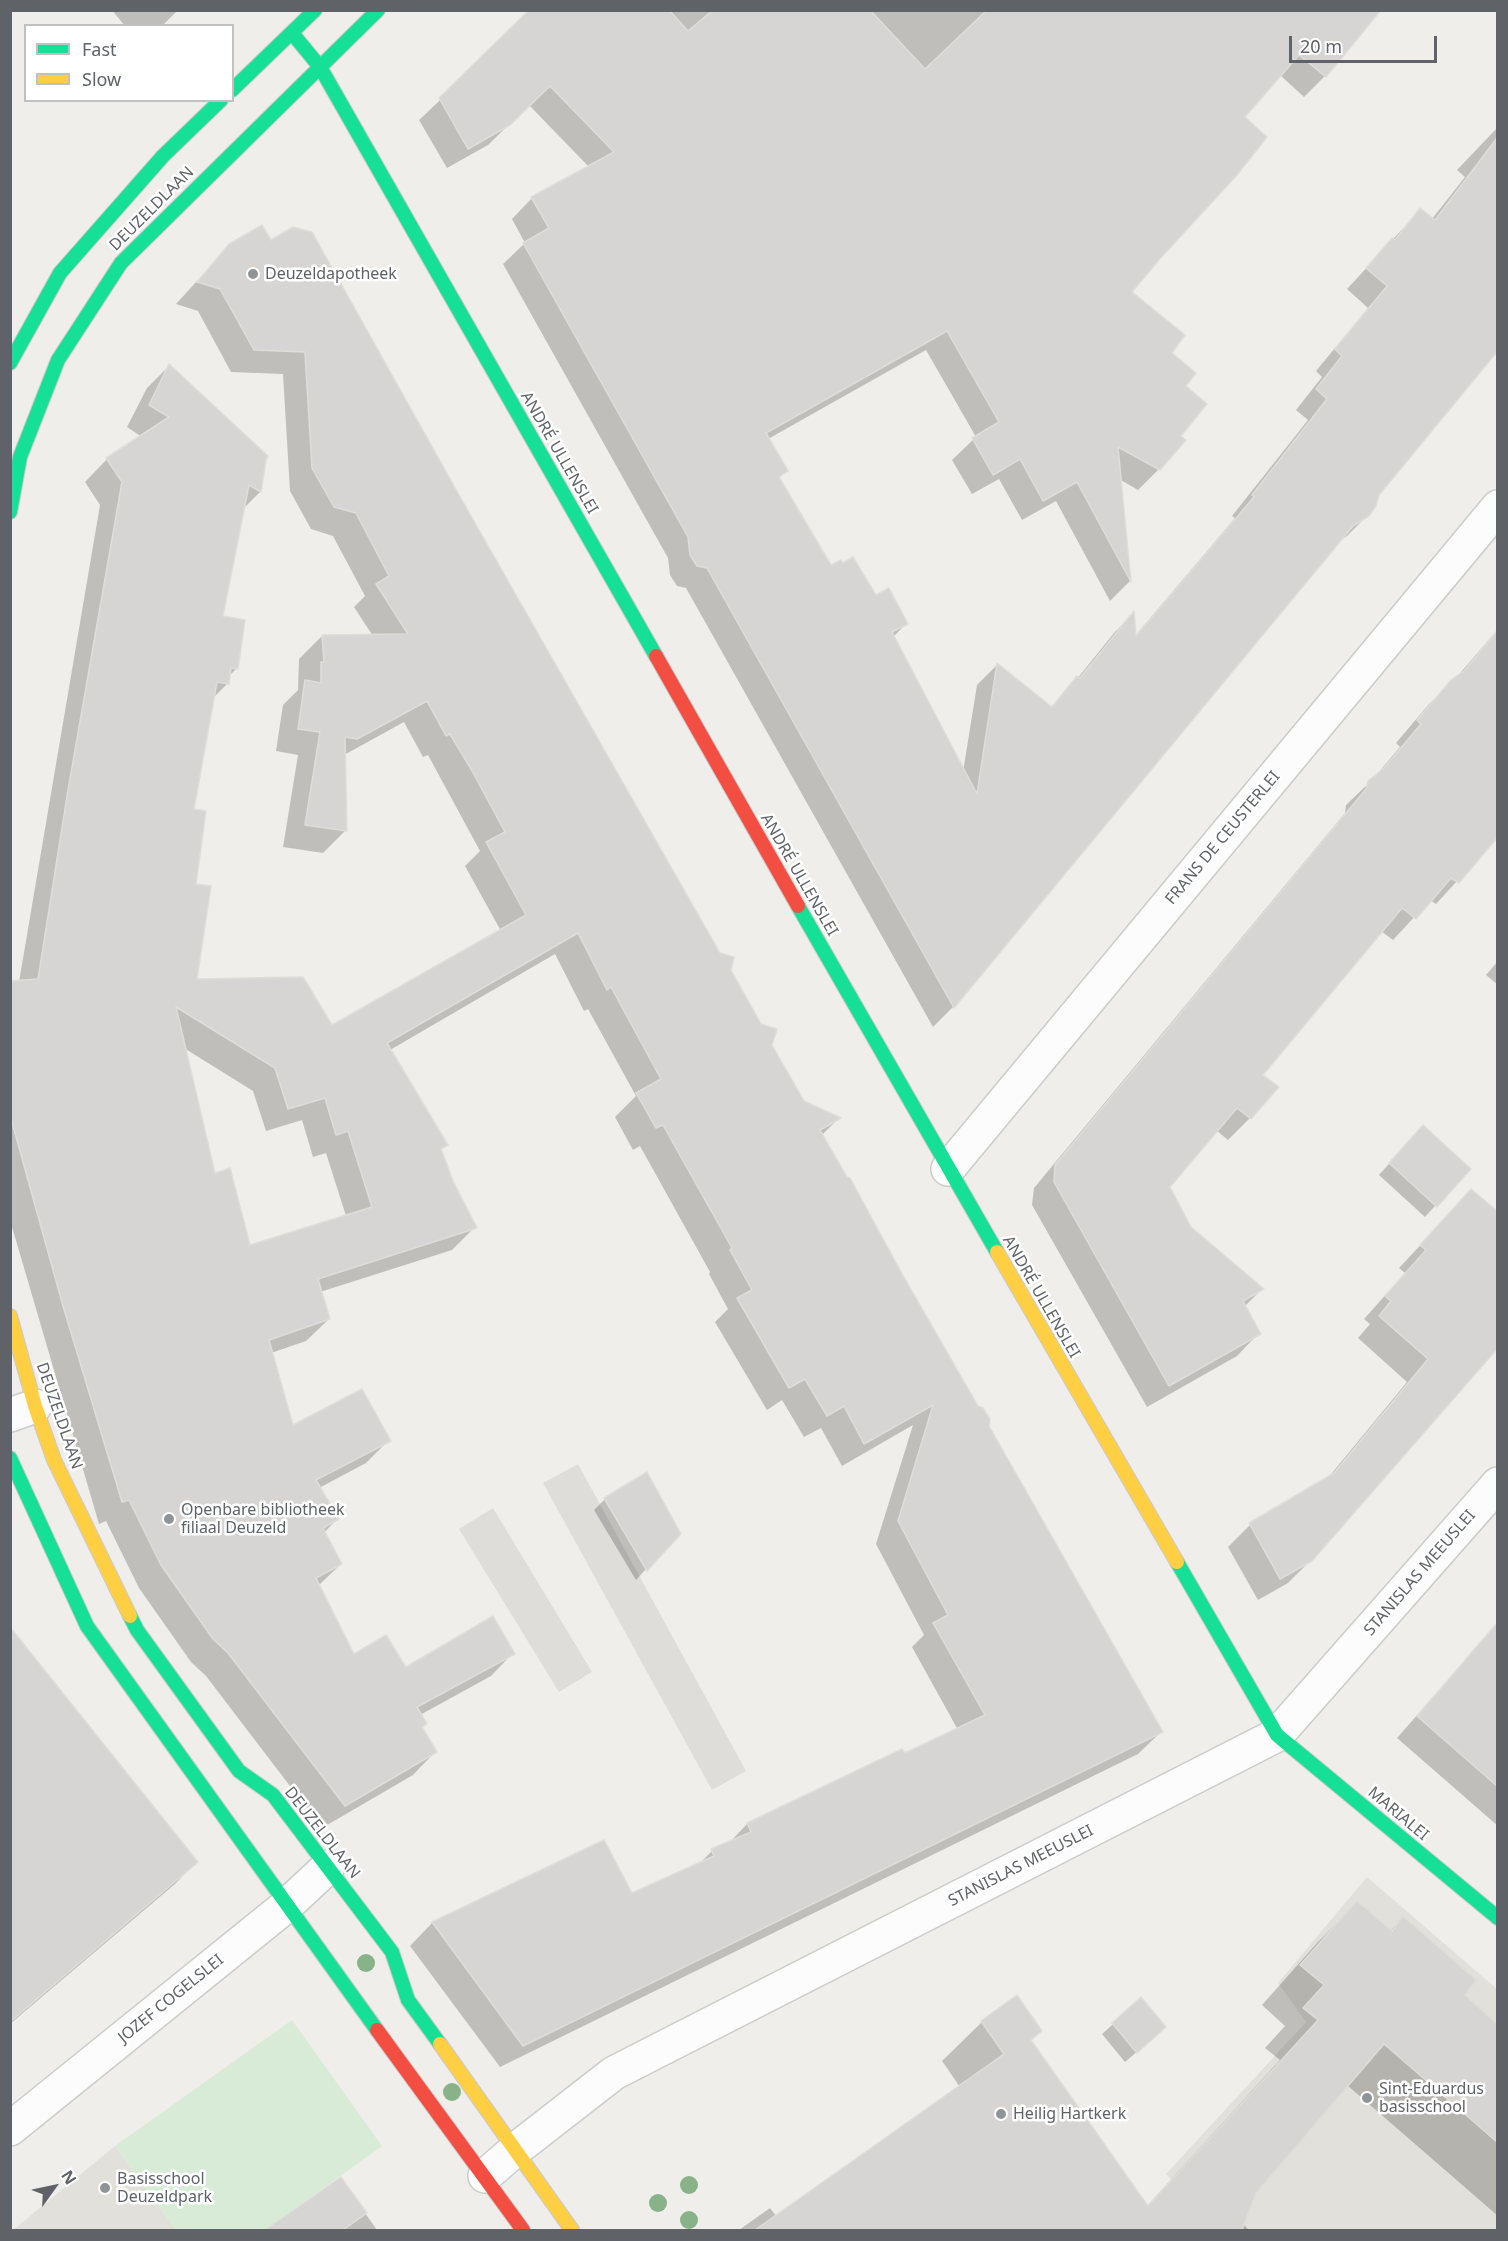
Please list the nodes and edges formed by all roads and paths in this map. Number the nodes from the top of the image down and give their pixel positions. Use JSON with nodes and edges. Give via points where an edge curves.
{"nodes":[{"id":1,"x":315,"y":10,"type":"edge"},
{"id":2,"x":378,"y":10,"type":"edge"},
{"id":3,"x":292,"y":33,"type":"junction"},
{"id":4,"x":320,"y":67,"type":"junction"},
{"id":5,"x":234,"y":88,"type":"edge"},
{"id":6,"x":219,"y":102,"type":"edge"},
{"id":7,"x":10,"y":363,"type":"edge"},
{"id":8,"x":1497,"y":507,"type":"edge"},
{"id":9,"x":10,"y":512,"type":"edge"},
{"id":10,"x":948,"y":1169,"type":"junction"},
{"id":11,"x":10,"y":1316,"type":"edge"},
{"id":12,"x":23,"y":1411,"type":"edge"},
{"id":13,"x":10,"y":1458,"type":"edge"},
{"id":14,"x":1497,"y":1484,"type":"edge"},
{"id":15,"x":1277,"y":1735,"type":"junction"},
{"id":16,"x":328,"y":1867,"type":"junction"},
{"id":17,"x":286,"y":1906,"type":"junction"},
{"id":18,"x":1497,"y":1918,"type":"edge"},
{"id":19,"x":10,"y":2128,"type":"edge"},
{"id":20,"x":514,"y":2150,"type":"junction"},
{"id":21,"x":485,"y":2176,"type":"junction"},
{"id":22,"x":524,"y":2230,"type":"edge"},
{"id":23,"x":572,"y":2230,"type":"edge"}],
"edges":[{"from":1,"to":3,"type":"street"},
{"from":2,"to":4,"type":"street","name":"DEUZELDLAAN"},
{"from":3,"to":4,"type":"street","name":"ANDRÉ ULLENSLEI"},
{"from":3,"to":5,"type":"street"},
{"from":4,"to":9,"type":"street","name":"DEUZELDLAAN","via":[[121,263],[58,360],[20,457]]},
{"from":4,"to":10,"type":"street","name":"ANDRÉ ULLENSLEI"},
{"from":6,"to":7,"type":"street","name":"DEUZELDLAAN","via":[[163,156],[60,273]]},
{"from":8,"to":10,"type":"street","name":"FRANS DE CEUSTERLEI"},
{"from":10,"to":15,"type":"street","name":"ANDRÉ ULLENSLEI"},
{"from":11,"to":12,"type":"street","name":"DEUZELDLAAN"},
{"from":12,"to":16,"type":"street","name":"DEUZELDLAAN","via":[[54,1460],[137,1630],[239,1771],[273,1795]]},
{"from":13,"to":17,"type":"street","via":[[87,1626]]},
{"from":14,"to":15,"type":"street","name":"STANISLAS MEEUSLEI"},
{"from":15,"to":18,"type":"street","name":"MARIALEI"},
{"from":15,"to":20,"type":"street","name":"STANISLAS MEEUSLEI","via":[[614,2073]]},
{"from":16,"to":17,"type":"street","name":"JOZEF COGELSLEI"},
{"from":16,"to":20,"type":"street","name":"DEUZELDLAAN","via":[[393,1952],[408,2000]]},
{"from":17,"to":19,"type":"street","name":"JOZEF COGELSLEI"},
{"from":17,"to":21,"type":"street"},
{"from":20,"to":21,"type":"street","name":"STANISLAS MEEUSLEI"},
{"from":20,"to":23,"type":"street","name":"DEUZELDLAAN"},
{"from":21,"to":22,"type":"street"}]}
